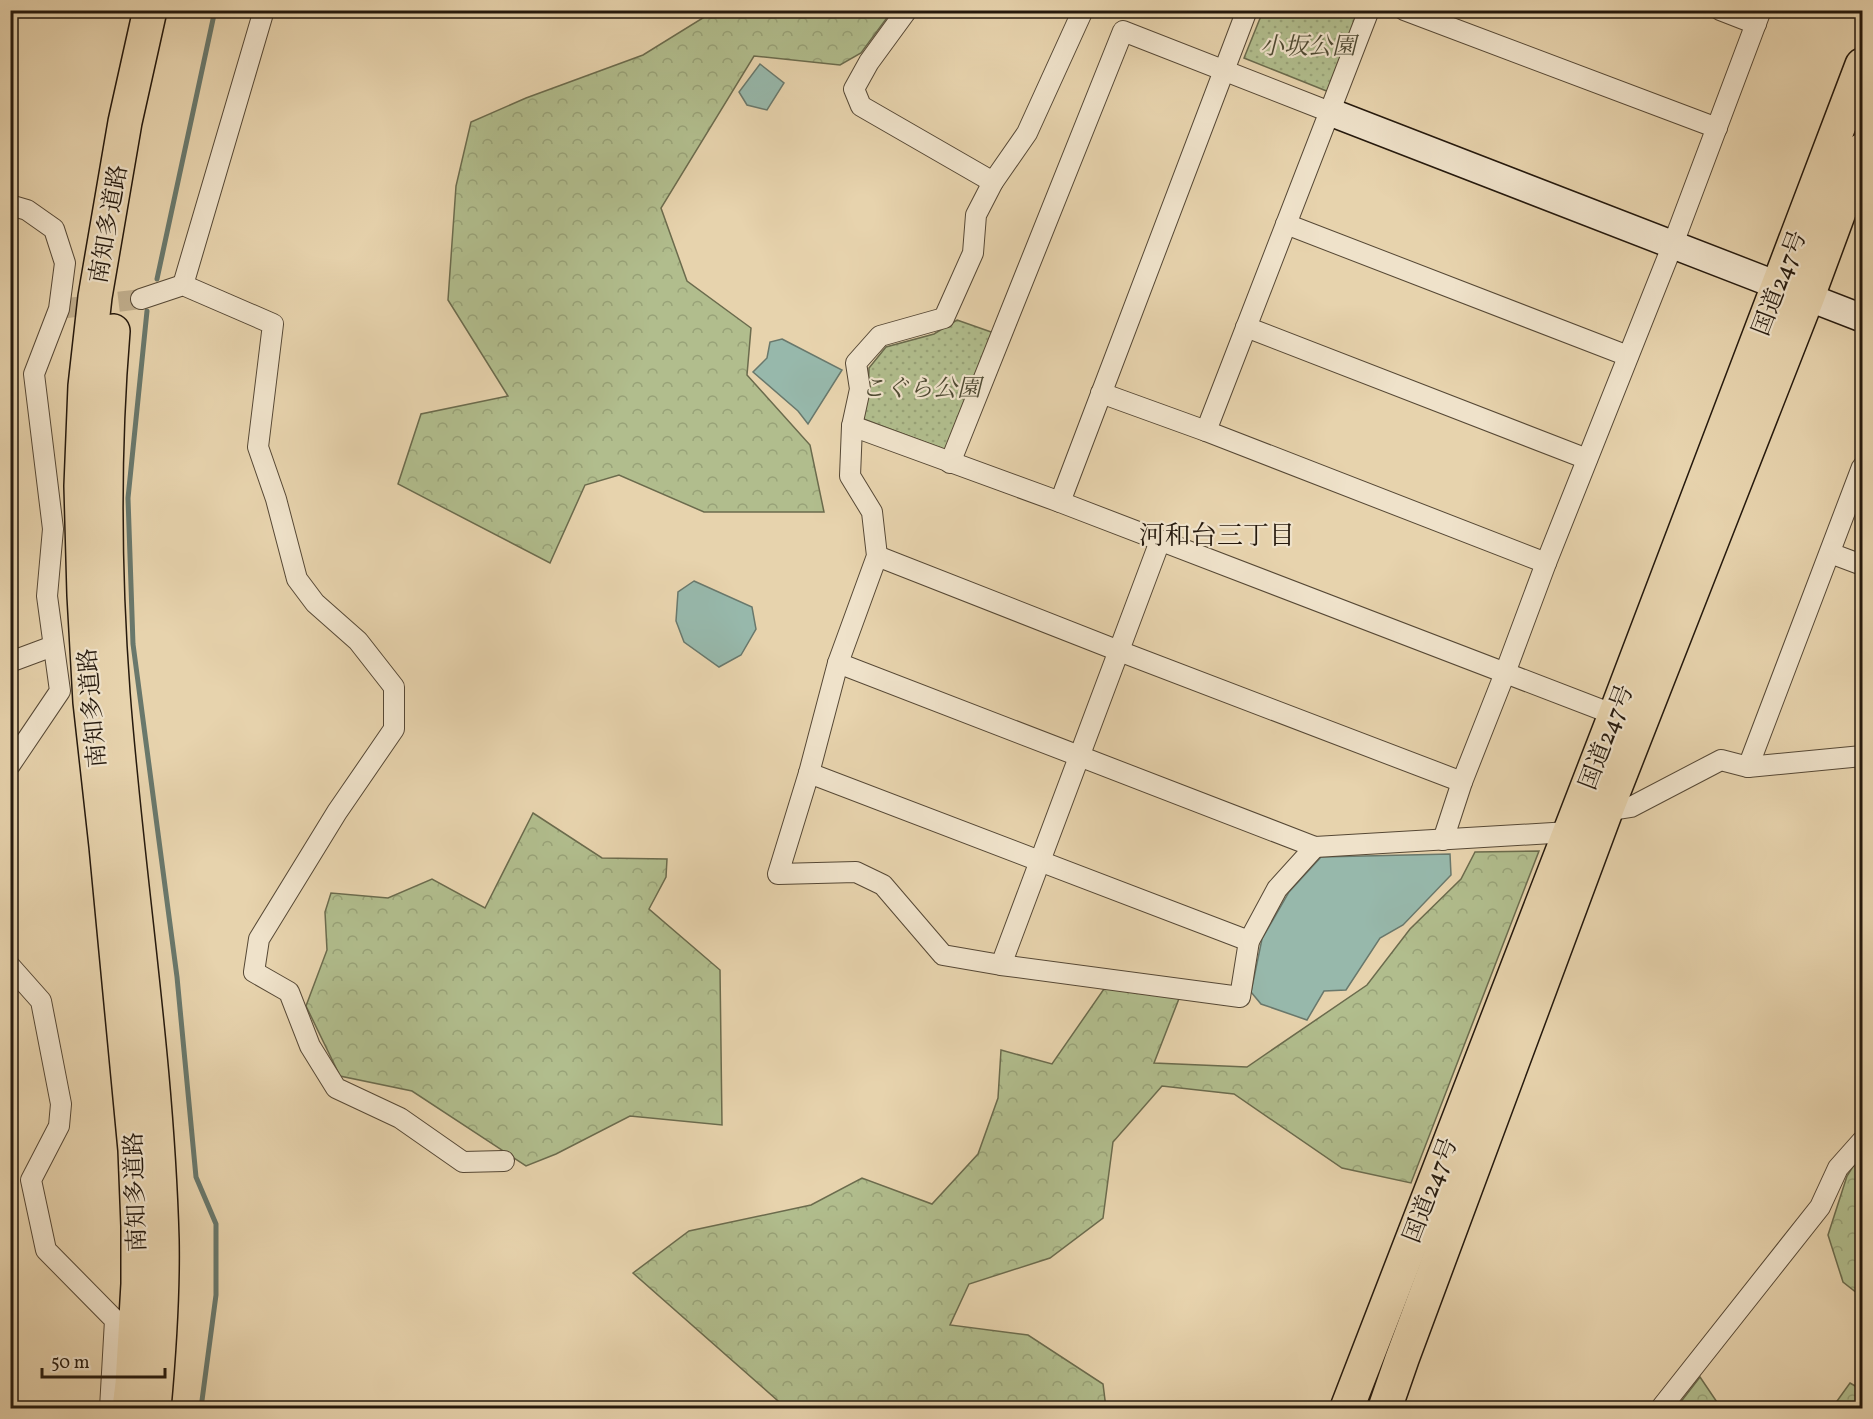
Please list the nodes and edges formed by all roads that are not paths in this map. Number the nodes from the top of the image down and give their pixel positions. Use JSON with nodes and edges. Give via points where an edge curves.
{"nodes":[{"id":1,"x":150,"y":10,"type":"edge"},
{"id":2,"x":172,"y":10,"type":"edge"},
{"id":3,"x":264,"y":10,"type":"edge"},
{"id":4,"x":907,"y":10,"type":"edge"},
{"id":5,"x":1083,"y":10,"type":"edge"},
{"id":6,"x":1247,"y":10,"type":"edge"},
{"id":7,"x":1369,"y":10,"type":"edge"},
{"id":8,"x":1404,"y":10,"type":"edge"},
{"id":9,"x":1720,"y":10,"type":"edge"},
{"id":10,"x":1759,"y":17,"type":"edge"},
{"id":11,"x":1863,"y":65,"type":"edge"},
{"id":12,"x":1224,"y":70,"type":"junction"},
{"id":13,"x":1330,"y":112,"type":"junction"},
{"id":14,"x":1717,"y":128,"type":"junction"},
{"id":15,"x":1863,"y":150,"type":"edge"},
{"id":16,"x":993,"y":182,"type":"junction"},
{"id":17,"x":10,"y":205,"type":"edge"},
{"id":18,"x":1286,"y":224,"type":"junction"},
{"id":19,"x":1673,"y":243,"type":"junction"},
{"id":20,"x":183,"y":285,"type":"junction"},
{"id":21,"x":1778,"y":285,"type":"junction"},
{"id":22,"x":1808,"y":296,"type":"junction"},
{"id":23,"x":141,"y":299,"type":"tunnel mouth"},
{"id":24,"x":1863,"y":318,"type":"edge"},
{"id":25,"x":1246,"y":327,"type":"junction"},
{"id":26,"x":1628,"y":356,"type":"junction"},
{"id":27,"x":1101,"y":393,"type":"junction"},
{"id":28,"x":852,"y":426,"type":"junction"},
{"id":29,"x":1206,"y":431,"type":"junction"},
{"id":30,"x":1587,"y":459,"type":"junction"},
{"id":31,"x":950,"y":463,"type":"junction"},
{"id":32,"x":1863,"y":467,"type":"edge"},
{"id":33,"x":1060,"y":502,"type":"junction"},
{"id":34,"x":1160,"y":541,"type":"junction"},
{"id":35,"x":1830,"y":553,"type":"junction"},
{"id":36,"x":877,"y":556,"type":"junction"},
{"id":37,"x":1546,"y":563,"type":"junction"},
{"id":38,"x":1863,"y":565,"type":"edge"},
{"id":39,"x":53,"y":646,"type":"junction"},
{"id":40,"x":1119,"y":651,"type":"junction"},
{"id":41,"x":10,"y":662,"type":"edge"},
{"id":42,"x":838,"y":663,"type":"junction"},
{"id":43,"x":1505,"y":673,"type":"junction"},
{"id":44,"x":1615,"y":715,"type":"junction"},
{"id":45,"x":1080,"y":756,"type":"junction"},
{"id":46,"x":1863,"y":756,"type":"edge"},
{"id":47,"x":10,"y":765,"type":"edge"},
{"id":48,"x":1748,"y":767,"type":"junction"},
{"id":49,"x":809,"y":773,"type":"junction"},
{"id":50,"x":1462,"y":782,"type":"junction"},
{"id":51,"x":1606,"y":811,"type":"junction"},
{"id":52,"x":1569,"y":832,"type":"junction"},
{"id":53,"x":1443,"y":840,"type":"junction"},
{"id":54,"x":1315,"y":847,"type":"junction"},
{"id":55,"x":1040,"y":862,"type":"junction"},
{"id":56,"x":1249,"y":941,"type":"junction"},
{"id":57,"x":1001,"y":965,"type":"junction"},
{"id":58,"x":10,"y":966,"type":"edge"},
{"id":59,"x":1863,"y":1141,"type":"edge"},
{"id":60,"x":504,"y":1161,"type":"dead end"},
{"id":61,"x":110,"y":1408,"type":"edge"},
{"id":62,"x":129,"y":1408,"type":"edge"},
{"id":63,"x":154,"y":1408,"type":"edge"},
{"id":64,"x":1347,"y":1408,"type":"edge"},
{"id":65,"x":1386,"y":1408,"type":"edge"},
{"id":66,"x":1661,"y":1408,"type":"edge"}],
"edges":[{"from":1,"to":62,"type":"highway","name":"南知多道路","via":[[125,122],[95,297],[85,386],[81,486],[90,702],[135,1150],[138,1284]]},
{"from":2,"to":63,"type":"highway","name":"南知多道路","via":[[148,113],[118,287],[108,390],[105,488],[113,694],[157,1139],[162,1243]]},
{"from":3,"to":20,"type":"street"},
{"from":4,"to":16,"type":"street","via":[[854,89],[861,106]]},
{"from":5,"to":16,"type":"street","via":[[1027,133]]},
{"from":6,"to":12,"type":"street"},
{"from":7,"to":13,"type":"street"},
{"from":8,"to":14,"type":"street"},
{"from":9,"to":10,"type":"street"},
{"from":10,"to":14,"type":"street"},
{"from":11,"to":21,"type":"highway","name":"国道247号"},
{"from":12,"to":13,"type":"street"},
{"from":12,"to":27,"type":"street"},
{"from":12,"to":31,"type":"street","via":[[1123,31]]},
{"from":13,"to":18,"type":"street"},
{"from":13,"to":19,"type":"street"},
{"from":14,"to":19,"type":"street"},
{"from":15,"to":22,"type":"highway","name":"国道247号"},
{"from":16,"to":28,"type":"street","via":[[976,215],[973,252],[944,318],[880,336],[856,363],[860,389]]},
{"from":17,"to":39,"type":"street","via":[[27,210],[54,229],[65,263],[59,309],[34,374],[53,529],[47,596]]},
{"from":18,"to":25,"type":"street"},
{"from":18,"to":26,"type":"street"},
{"from":19,"to":21,"type":"street"},
{"from":19,"to":26,"type":"street"},
{"from":20,"to":23,"type":"street"},
{"from":20,"to":60,"type":"street","via":[[273,324],[258,447],[297,579],[315,603],[358,641],[394,687],[394,729],[337,812],[259,939],[254,972],[289,992],[310,1046],[336,1088],[400,1118],[463,1162]]},
{"from":21,"to":22,"type":"street"},
{"from":21,"to":44,"type":"highway","name":"国道247号"},
{"from":22,"to":24,"type":"street"},
{"from":22,"to":51,"type":"highway","name":"国道247号"},
{"from":25,"to":29,"type":"street"},
{"from":25,"to":30,"type":"street"},
{"from":26,"to":30,"type":"street"},
{"from":27,"to":29,"type":"street"},
{"from":27,"to":33,"type":"street"},
{"from":28,"to":31,"type":"street"},
{"from":28,"to":36,"type":"street","via":[[850,476],[872,512]]},
{"from":29,"to":37,"type":"street"},
{"from":30,"to":37,"type":"street"},
{"from":31,"to":33,"type":"street"},
{"from":32,"to":35,"type":"street"},
{"from":33,"to":34,"type":"street"},
{"from":34,"to":40,"type":"street"},
{"from":34,"to":43,"type":"street"},
{"from":35,"to":38,"type":"street"},
{"from":35,"to":48,"type":"street"},
{"from":36,"to":40,"type":"street"},
{"from":36,"to":42,"type":"street"},
{"from":37,"to":43,"type":"street"},
{"from":39,"to":41,"type":"street"},
{"from":39,"to":47,"type":"street","via":[[60,691]]},
{"from":40,"to":45,"type":"street"},
{"from":40,"to":50,"type":"street"},
{"from":42,"to":45,"type":"street"},
{"from":42,"to":49,"type":"street"},
{"from":43,"to":44,"type":"street"},
{"from":43,"to":50,"type":"street"},
{"from":44,"to":52,"type":"highway","name":"国道247号"},
{"from":45,"to":54,"type":"street"},
{"from":45,"to":55,"type":"street"},
{"from":46,"to":48,"type":"street"},
{"from":48,"to":51,"type":"street","via":[[1721,760],[1631,807]]},
{"from":49,"to":55,"type":"street"},
{"from":49,"to":57,"type":"street","via":[[778,874],[856,872],[883,885],[943,955]]},
{"from":50,"to":53,"type":"street"},
{"from":51,"to":65,"type":"highway","name":"国道247号"},
{"from":52,"to":53,"type":"street"},
{"from":52,"to":64,"type":"highway","name":"国道247号"},
{"from":53,"to":54,"type":"street"},
{"from":54,"to":56,"type":"street","via":[[1277,889]]},
{"from":55,"to":56,"type":"street"},
{"from":55,"to":57,"type":"street"},
{"from":56,"to":57,"type":"street","via":[[1240,997]]},
{"from":58,"to":61,"type":"street","via":[[40,1001],[62,1104],[59,1126],[31,1180],[46,1250],[115,1320]]},
{"from":59,"to":66,"type":"street","via":[[1838,1168],[1820,1207]]}]}
